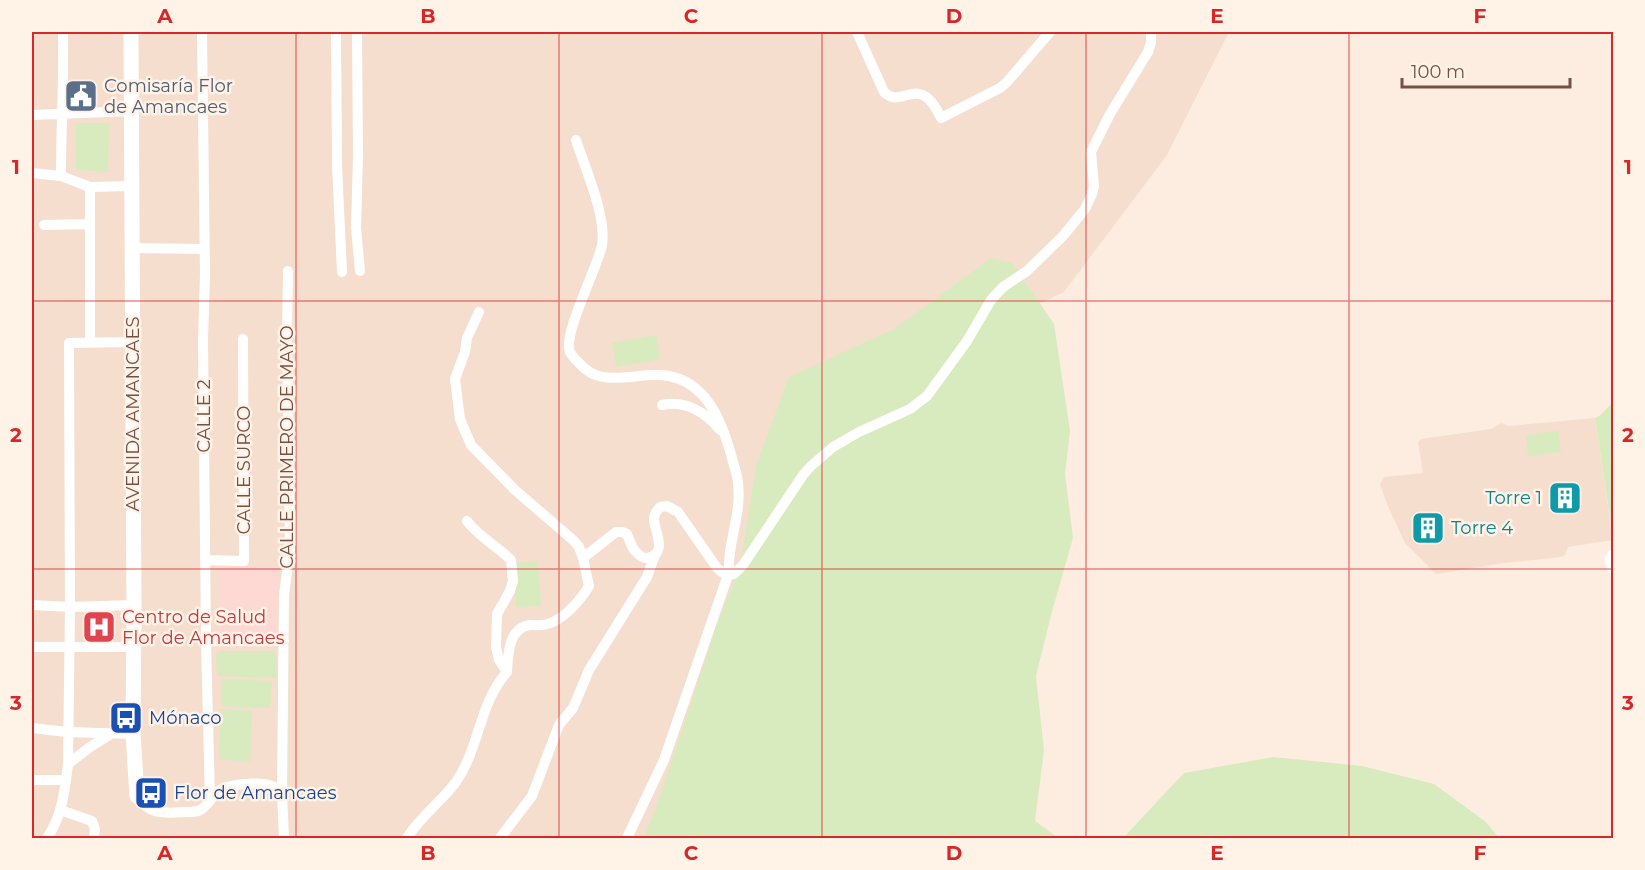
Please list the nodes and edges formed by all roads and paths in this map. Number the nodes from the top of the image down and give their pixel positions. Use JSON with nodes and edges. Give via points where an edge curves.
{"nodes":[{"id":1,"x":63,"y":32,"type":"edge"},
{"id":2,"x":131,"y":32,"type":"edge"},
{"id":3,"x":202,"y":32,"type":"edge"},
{"id":4,"x":336,"y":32,"type":"edge"},
{"id":5,"x":357,"y":32,"type":"edge"},
{"id":6,"x":857,"y":32,"type":"edge"},
{"id":7,"x":1050,"y":32,"type":"edge"},
{"id":8,"x":1151,"y":32,"type":"edge"},
{"id":9,"x":132,"y":111,"type":"junction"},
{"id":10,"x":61,"y":114,"type":"junction"},
{"id":11,"x":32,"y":115,"type":"edge"},
{"id":12,"x":576,"y":140,"type":"dead end"},
{"id":13,"x":32,"y":173,"type":"edge"},
{"id":14,"x":61,"y":176,"type":"junction"},
{"id":15,"x":132,"y":186,"type":"junction"},
{"id":16,"x":90,"y":187,"type":"junction"},
{"id":17,"x":90,"y":224,"type":"junction"},
{"id":18,"x":44,"y":225,"type":"dead end"},
{"id":19,"x":132,"y":248,"type":"junction"},
{"id":20,"x":204,"y":249,"type":"junction"},
{"id":21,"x":288,"y":271,"type":"dead end"},
{"id":22,"x":360,"y":271,"type":"dead end"},
{"id":23,"x":342,"y":272,"type":"dead end"},
{"id":24,"x":479,"y":312,"type":"dead end"},
{"id":25,"x":243,"y":339,"type":"dead end"},
{"id":26,"x":132,"y":342,"type":"junction"},
{"id":27,"x":90,"y":343,"type":"junction"},
{"id":28,"x":662,"y":405,"type":"dead end"},
{"id":29,"x":728,"y":440,"type":"junction"},
{"id":30,"x":467,"y":521,"type":"dead end"},
{"id":31,"x":655,"y":555,"type":"junction"},
{"id":32,"x":1614,"y":557,"type":"edge"},
{"id":33,"x":584,"y":558,"type":"junction"},
{"id":34,"x":205,"y":560,"type":"junction"},
{"id":35,"x":1614,"y":567,"type":"edge"},
{"id":36,"x":728,"y":575,"type":"junction"},
{"id":37,"x":32,"y":605,"type":"edge"},
{"id":38,"x":135,"y":605,"type":"junction"},
{"id":39,"x":70,"y":607,"type":"junction"},
{"id":40,"x":206,"y":641,"type":"junction"},
{"id":41,"x":284,"y":641,"type":"junction"},
{"id":42,"x":32,"y":647,"type":"edge"},
{"id":43,"x":69,"y":647,"type":"junction"},
{"id":44,"x":134,"y":647,"type":"junction"},
{"id":45,"x":507,"y":672,"type":"junction"},
{"id":46,"x":32,"y":728,"type":"edge"},
{"id":47,"x":67,"y":732,"type":"junction"},
{"id":48,"x":111,"y":734,"type":"junction"},
{"id":49,"x":134,"y":734,"type":"junction"},
{"id":50,"x":68,"y":764,"type":"junction"},
{"id":51,"x":32,"y":780,"type":"edge"},
{"id":52,"x":66,"y":780,"type":"junction"},
{"id":53,"x":282,"y":793,"type":"junction"},
{"id":54,"x":137,"y":796,"type":"joint"},
{"id":55,"x":210,"y":800,"type":"junction"},
{"id":56,"x":60,"y":810,"type":"junction"},
{"id":57,"x":47,"y":838,"type":"edge"},
{"id":58,"x":94,"y":838,"type":"edge"},
{"id":59,"x":284,"y":838,"type":"edge"},
{"id":60,"x":407,"y":838,"type":"edge"},
{"id":61,"x":500,"y":838,"type":"edge"},
{"id":62,"x":627,"y":838,"type":"edge"}],
"edges":[{"from":1,"to":10,"type":"street"},
{"from":2,"to":9,"type":"street","name":"AVENIDA AMANCAES"},
{"from":3,"to":20,"type":"street","name":"CALLE 2"},
{"from":4,"to":23,"type":"street"},
{"from":5,"to":22,"type":"street","via":[[356,228]]},
{"from":6,"to":7,"type":"street","via":[[884,92],[892,98],[921,94],[932,101],[941,118],[1000,88]]},
{"from":8,"to":36,"type":"street","via":[[1149,52],[1091,152],[1092,194],[1063,236],[991,300],[927,396],[821,456],[803,475],[743,565]]},
{"from":9,"to":10,"type":"street"},
{"from":9,"to":15,"type":"street","name":"AVENIDA AMANCAES"},
{"from":10,"to":11,"type":"street"},
{"from":10,"to":14,"type":"street"},
{"from":12,"to":29,"type":"street","via":[[604,233],[600,256],[572,328],[570,352],[582,368],[603,378],[658,375],[684,381],[709,402]]},
{"from":13,"to":14,"type":"street"},
{"from":14,"to":16,"type":"street"},
{"from":15,"to":16,"type":"street"},
{"from":15,"to":19,"type":"street","name":"AVENIDA AMANCAES"},
{"from":16,"to":17,"type":"street"},
{"from":17,"to":18,"type":"street"},
{"from":17,"to":27,"type":"street"},
{"from":19,"to":20,"type":"street"},
{"from":19,"to":26,"type":"street","name":"AVENIDA AMANCAES"},
{"from":20,"to":34,"type":"street","name":"CALLE 2"},
{"from":21,"to":41,"type":"street","name":"CALLE PRIMERO DE MAYO","via":[[290,549]]},
{"from":24,"to":33,"type":"street","via":[[454,380],[460,419],[471,445],[573,540]]},
{"from":25,"to":34,"type":"street","name":"CALLE SURCO","via":[[244,561]]},
{"from":26,"to":27,"type":"street"},
{"from":26,"to":38,"type":"street","name":"AVENIDA AMANCAES"},
{"from":27,"to":39,"type":"street","via":[[69,343]]},
{"from":28,"to":29,"type":"street","via":[[675,402],[690,406],[715,423]]},
{"from":29,"to":36,"type":"street","via":[[739,485]]},
{"from":30,"to":45,"type":"street","via":[[511,560],[513,581],[497,614],[496,647]]},
{"from":31,"to":33,"type":"street","via":[[642,557],[633,550],[627,534],[616,532]]},
{"from":31,"to":36,"type":"street","via":[[659,543],[654,513],[667,506],[678,512],[717,568]]},
{"from":31,"to":61,"type":"street","via":[[647,577],[590,670],[573,708],[559,725],[532,796]]},
{"from":32,"to":35,"type":"street"},
{"from":33,"to":45,"type":"street","via":[[589,586],[584,594],[560,619],[545,625],[527,625],[514,635]]},
{"from":34,"to":40,"type":"street","name":"CALLE 2"},
{"from":36,"to":62,"type":"street","via":[[664,760]]},
{"from":37,"to":39,"type":"street"},
{"from":38,"to":39,"type":"street"},
{"from":38,"to":44,"type":"street","name":"AVENIDA AMANCAES"},
{"from":39,"to":43,"type":"street"},
{"from":40,"to":41,"type":"street"},
{"from":40,"to":55,"type":"street","name":"CALLE 2"},
{"from":41,"to":53,"type":"street","name":"CALLE PRIMERO DE MAYO"},
{"from":42,"to":43,"type":"street"},
{"from":43,"to":44,"type":"street"},
{"from":43,"to":47,"type":"street"},
{"from":44,"to":49,"type":"street","name":"AVENIDA AMANCAES"},
{"from":45,"to":60,"type":"street","via":[[488,701],[474,748],[456,781]]},
{"from":46,"to":47,"type":"street"},
{"from":47,"to":48,"type":"street"},
{"from":47,"to":50,"type":"street"},
{"from":48,"to":49,"type":"street"},
{"from":48,"to":50,"type":"street"},
{"from":49,"to":54,"type":"street","name":"AVENIDA AMANCAES"},
{"from":50,"to":52,"type":"street"},
{"from":51,"to":52,"type":"street"},
{"from":52,"to":56,"type":"street"},
{"from":53,"to":55,"type":"street","via":[[263,785],[234,785],[217,792]]},
{"from":53,"to":59,"type":"street","name":"CALLE PRIMERO DE MAYO"},
{"from":54,"to":55,"type":"street","via":[[142,806],[162,813],[200,811]]},
{"from":56,"to":57,"type":"street"},
{"from":56,"to":58,"type":"street","via":[[92,821]]}]}
